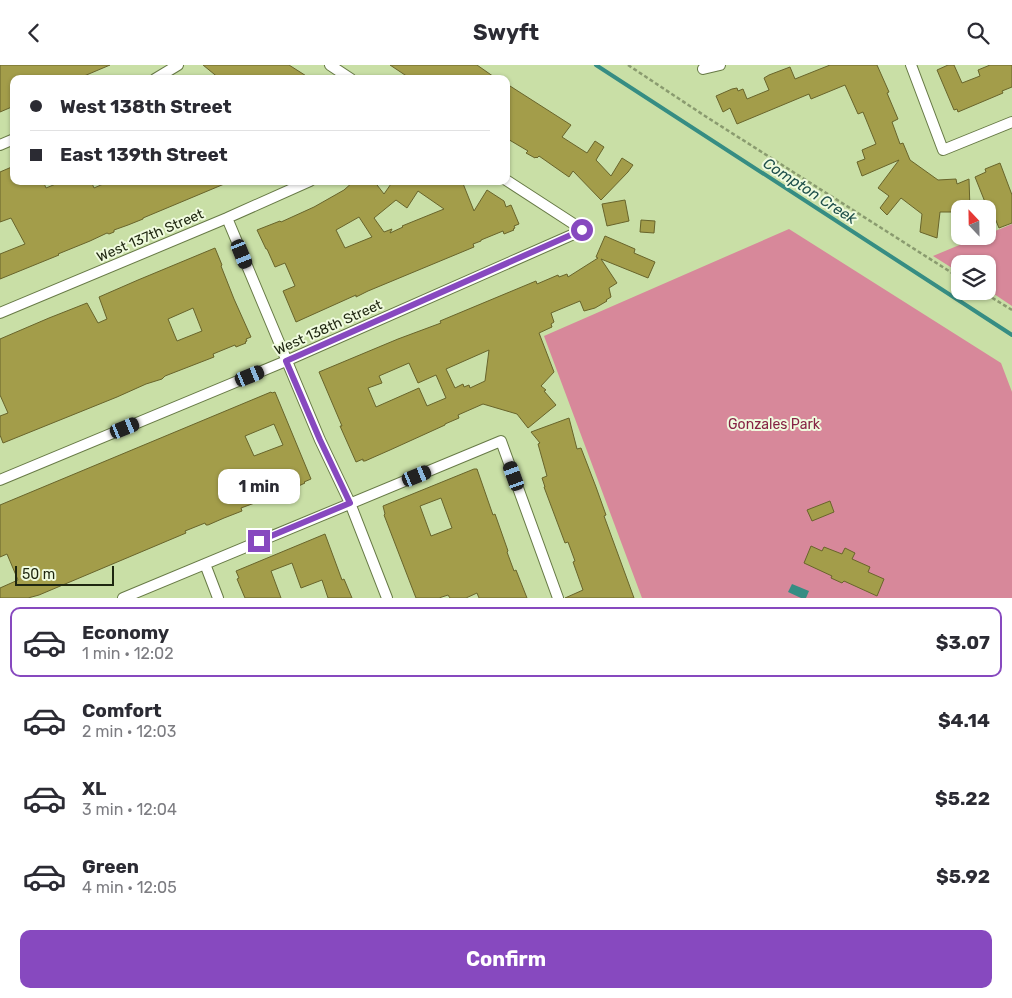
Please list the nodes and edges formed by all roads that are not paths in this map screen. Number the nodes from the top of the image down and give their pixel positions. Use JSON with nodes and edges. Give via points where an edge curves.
{"nodes":[{"id":1,"x":178,"y":65,"type":"edge"},
{"id":2,"x":330,"y":65,"type":"edge"},
{"id":3,"x":720,"y":65,"type":"edge"},
{"id":4,"x":911,"y":65,"type":"edge"},
{"id":5,"x":702,"y":69,"type":"dead end"},
{"id":6,"x":162,"y":75,"type":"edge"},
{"id":7,"x":345,"y":75,"type":"edge"},
{"id":8,"x":1012,"y":122,"type":"edge"},
{"id":9,"x":510,"y":183,"type":"edge"},
{"id":10,"x":301,"y":185,"type":"edge"},
{"id":11,"x":228,"y":218,"type":"junction"},
{"id":12,"x":0,"y":313,"type":"edge"},
{"id":13,"x":286,"y":361,"type":"junction"},
{"id":14,"x":0,"y":480,"type":"edge"},
{"id":15,"x":350,"y":503,"type":"junction"},
{"id":16,"x":205,"y":564,"type":"junction"},
{"id":17,"x":123,"y":598,"type":"edge"},
{"id":18,"x":218,"y":598,"type":"edge"},
{"id":19,"x":387,"y":598,"type":"edge"},
{"id":20,"x":558,"y":598,"type":"edge"}],
"edges":[{"from":1,"to":6,"type":"street"},
{"from":2,"to":7,"type":"street"},
{"from":3,"to":5,"type":"street"},
{"from":4,"to":8,"type":"street","via":[[943,150]]},
{"from":9,"to":13,"type":"street","name":"West 138th Street","via":[[582,230]]},
{"from":10,"to":11,"type":"street","name":"West 137th Street"},
{"from":11,"to":12,"type":"street","name":"West 137th Street"},
{"from":11,"to":13,"type":"street"},
{"from":13,"to":14,"type":"street","name":"West 138th Street"},
{"from":13,"to":15,"type":"street"},
{"from":15,"to":16,"type":"street"},
{"from":15,"to":19,"type":"street"},
{"from":15,"to":20,"type":"street","via":[[501,441]]},
{"from":16,"to":17,"type":"street"},
{"from":16,"to":18,"type":"street"}]}
